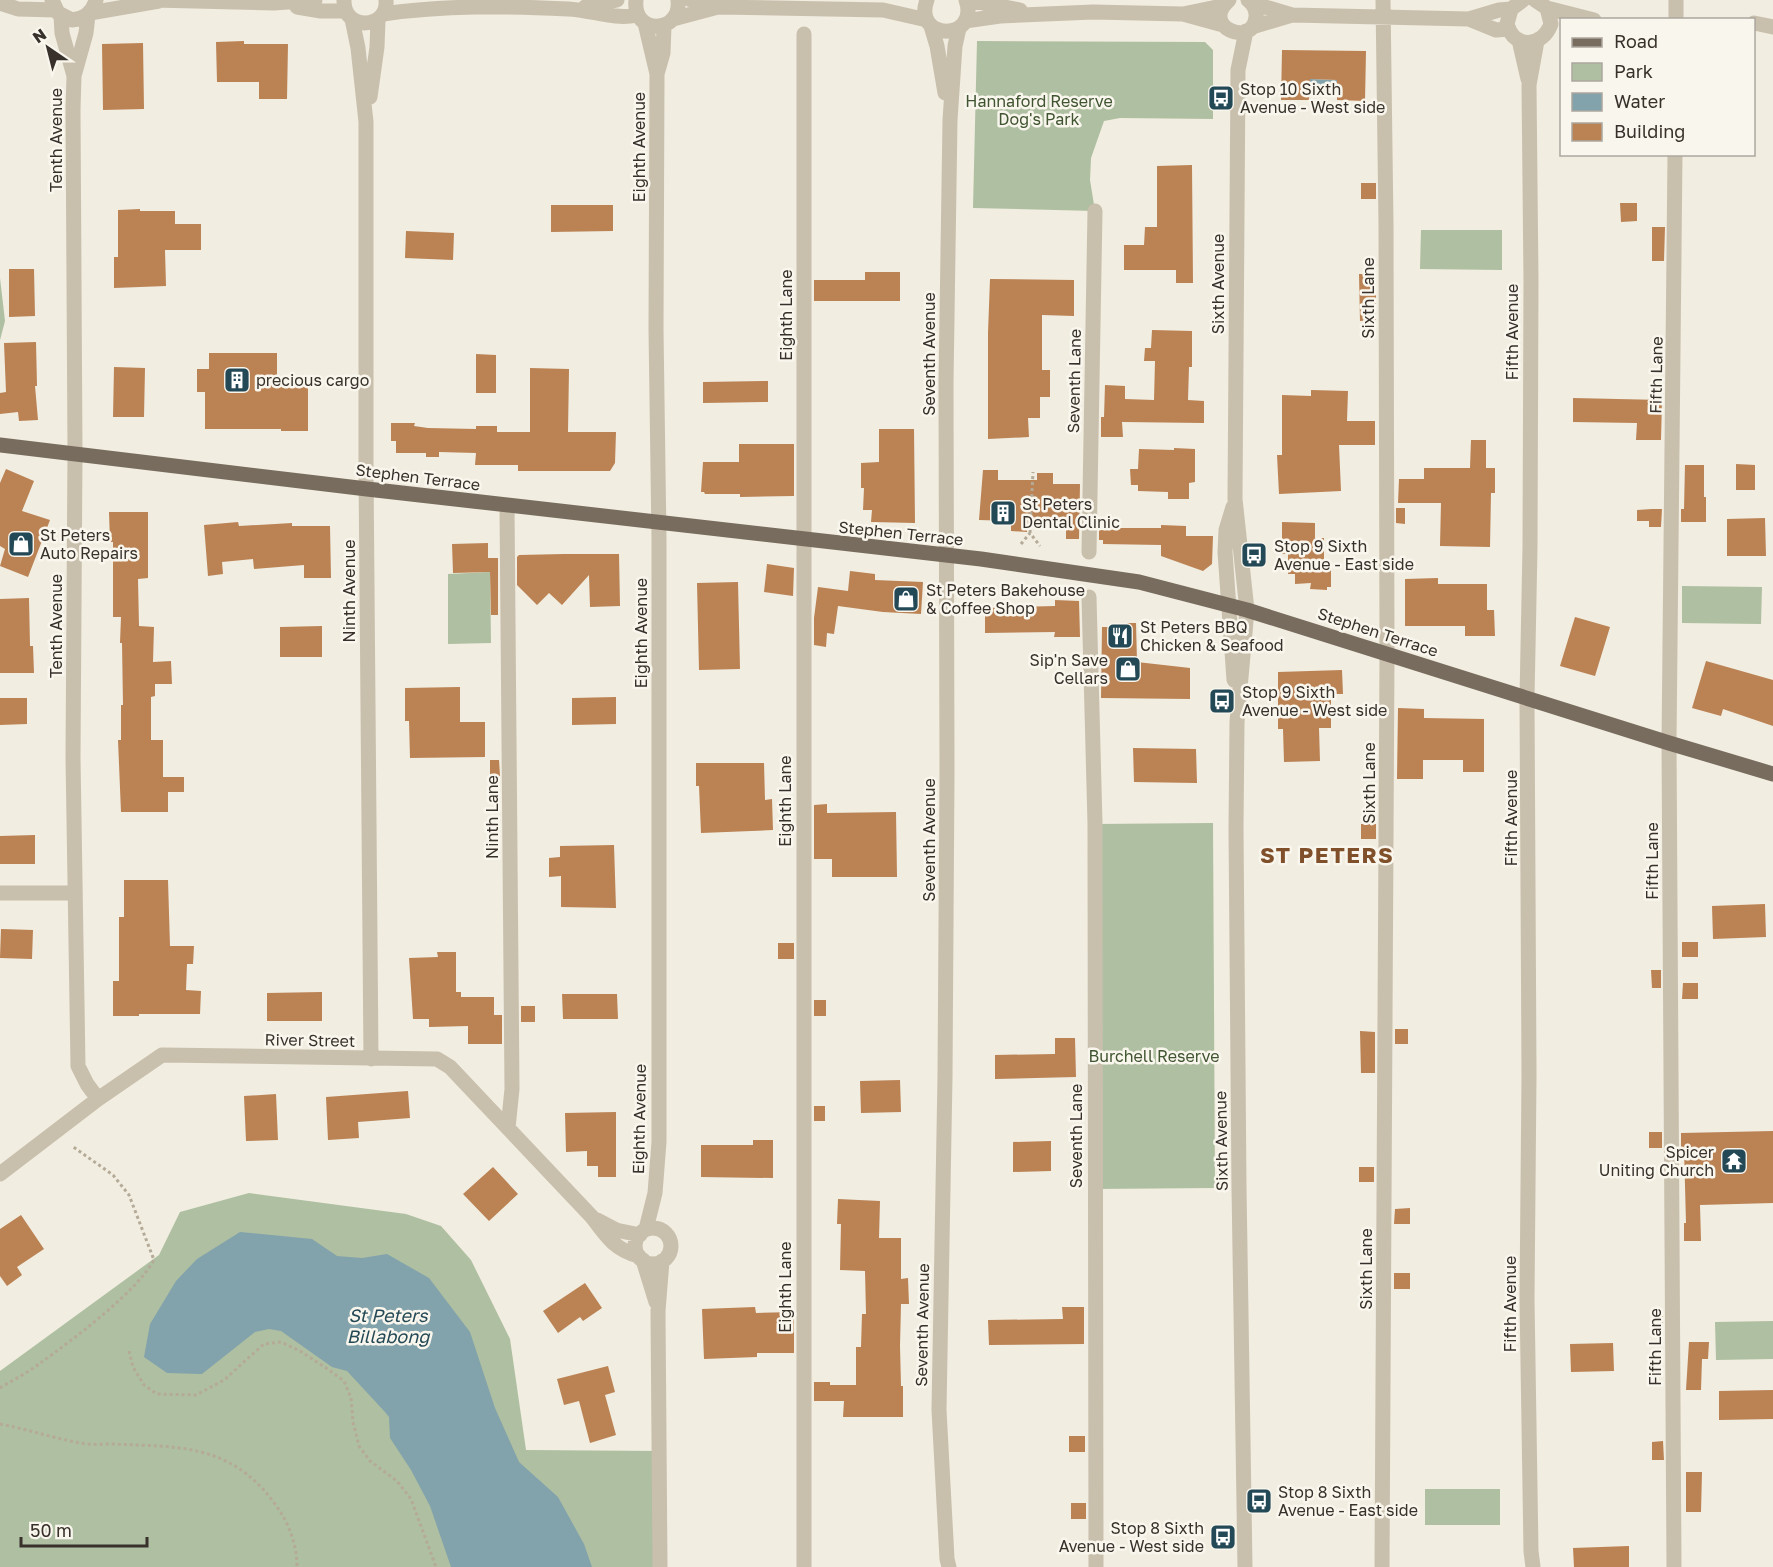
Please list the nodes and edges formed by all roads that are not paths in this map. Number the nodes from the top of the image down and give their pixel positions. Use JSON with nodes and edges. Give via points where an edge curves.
{"nodes":[{"id":1,"x":315,"y":0,"type":"edge"},
{"id":2,"x":414,"y":0,"type":"edge"},
{"id":3,"x":617,"y":0,"type":"edge"},
{"id":4,"x":678,"y":0,"type":"edge"},
{"id":5,"x":691,"y":0,"type":"edge"},
{"id":6,"x":927,"y":0,"type":"edge"},
{"id":7,"x":967,"y":0,"type":"edge"},
{"id":8,"x":1383,"y":0,"type":"edge"},
{"id":9,"x":1676,"y":0,"type":"edge"},
{"id":10,"x":156,"y":1,"type":"edge"},
{"id":11,"x":1250,"y":1,"type":"edge"},
{"id":12,"x":1227,"y":2,"type":"edge"},
{"id":13,"x":1519,"y":2,"type":"edge"},
{"id":14,"x":1539,"y":2,"type":"edge"},
{"id":15,"x":0,"y":3,"type":"edge"},
{"id":16,"x":274,"y":3,"type":"junction"},
{"id":17,"x":1093,"y":6,"type":"edge"},
{"id":18,"x":718,"y":7,"type":"junction"},
{"id":19,"x":468,"y":8,"type":"junction"},
{"id":20,"x":56,"y":9,"type":"edge"},
{"id":21,"x":91,"y":9,"type":"edge"},
{"id":22,"x":577,"y":9,"type":"junction"},
{"id":23,"x":347,"y":10,"type":"edge"},
{"id":24,"x":883,"y":10,"type":"junction"},
{"id":25,"x":382,"y":11,"type":"edge"},
{"id":26,"x":639,"y":13,"type":"edge"},
{"id":27,"x":1040,"y":14,"type":"junction"},
{"id":28,"x":1183,"y":14,"type":"junction"},
{"id":29,"x":1292,"y":15,"type":"junction"},
{"id":30,"x":1383,"y":17,"type":"junction"},
{"id":31,"x":1588,"y":18,"type":"edge"},
{"id":32,"x":1676,"y":18,"type":"edge"},
{"id":33,"x":1773,"y":18,"type":"edge"},
{"id":34,"x":1469,"y":19,"type":"junction"},
{"id":35,"x":669,"y":22,"type":"junction"},
{"id":36,"x":1755,"y":22,"type":"edge"},
{"id":37,"x":1755,"y":22,"type":"edge"},
{"id":38,"x":929,"y":23,"type":"junction"},
{"id":39,"x":962,"y":24,"type":"junction"},
{"id":40,"x":1773,"y":27,"type":"edge"},
{"id":41,"x":1226,"y":28,"type":"junction"},
{"id":42,"x":1249,"y":29,"type":"junction"},
{"id":43,"x":804,"y":34,"type":"dead end"},
{"id":44,"x":1514,"y":35,"type":"junction"},
{"id":45,"x":1549,"y":35,"type":"edge"},
{"id":46,"x":1238,"y":70,"type":"junction"},
{"id":47,"x":657,"y":74,"type":"junction"},
{"id":48,"x":74,"y":76,"type":"junction"},
{"id":49,"x":1529,"y":85,"type":"junction"},
{"id":50,"x":950,"y":120,"type":"junction"},
{"id":51,"x":366,"y":122,"type":"junction"},
{"id":52,"x":1675,"y":156,"type":"edge"},
{"id":53,"x":1095,"y":212,"type":"dead end"},
{"id":54,"x":0,"y":444,"type":"edge"},
{"id":55,"x":75,"y":452,"type":"junction"},
{"id":56,"x":367,"y":489,"type":"junction"},
{"id":57,"x":1235,"y":499,"type":"junction"},
{"id":58,"x":507,"y":506,"type":"junction"},
{"id":59,"x":658,"y":523,"type":"junction"},
{"id":60,"x":803,"y":540,"type":"junction"},
{"id":61,"x":1089,"y":552,"type":"dead end"},
{"id":62,"x":947,"y":556,"type":"junction"},
{"id":63,"x":1089,"y":597,"type":"dead end"},
{"id":64,"x":1228,"y":604,"type":"junction"},
{"id":65,"x":1247,"y":610,"type":"junction"},
{"id":66,"x":1388,"y":654,"type":"junction"},
{"id":67,"x":1527,"y":698,"type":"junction"},
{"id":68,"x":1238,"y":722,"type":"junction"},
{"id":69,"x":1670,"y":744,"type":"junction"},
{"id":70,"x":1773,"y":774,"type":"edge"},
{"id":71,"x":0,"y":893,"type":"edge"},
{"id":72,"x":74,"y":893,"type":"junction"},
{"id":73,"x":370,"y":1059,"type":"junction"},
{"id":74,"x":98,"y":1099,"type":"junction"},
{"id":75,"x":508,"y":1128,"type":"junction"},
{"id":76,"x":0,"y":1174,"type":"edge"},
{"id":77,"x":592,"y":1217,"type":"junction"},
{"id":78,"x":649,"y":1231,"type":"junction"},
{"id":79,"x":641,"y":1258,"type":"junction"},
{"id":80,"x":662,"y":1261,"type":"junction"},
{"id":81,"x":658,"y":1311,"type":"junction"},
{"id":82,"x":1531,"y":1551,"type":"junction"},
{"id":83,"x":947,"y":1564,"type":"edge"},
{"id":84,"x":1244,"y":1565,"type":"edge"},
{"id":85,"x":660,"y":1567,"type":"edge"},
{"id":86,"x":804,"y":1567,"type":"edge"},
{"id":87,"x":1096,"y":1567,"type":"edge"},
{"id":88,"x":1382,"y":1567,"type":"edge"},
{"id":89,"x":1526,"y":1567,"type":"edge"},
{"id":90,"x":1533,"y":1567,"type":"edge"},
{"id":91,"x":1674,"y":1567,"type":"edge"}],
"edges":[{"from":1,"to":16,"type":"street"},
{"from":2,"to":19,"type":"street"},
{"from":3,"to":22,"type":"street"},
{"from":4,"to":35,"type":"street","name":"Eighth Avenue","via":[[678,8]]},
{"from":5,"to":18,"type":"street"},
{"from":6,"to":24,"type":"street"},
{"from":6,"to":38,"type":"street","name":"Seventh Avenue"},
{"from":7,"to":27,"type":"street"},
{"from":7,"to":39,"type":"street","name":"Seventh Avenue","via":[[968,14]]},
{"from":8,"to":30,"type":"street","name":"Sixth Lane"},
{"from":9,"to":32,"type":"street"},
{"from":10,"to":16,"type":"street"},
{"from":10,"to":21,"type":"street"},
{"from":11,"to":29,"type":"street"},
{"from":11,"to":42,"type":"street","name":"Sixth Avenue","via":[[1256,18]]},
{"from":12,"to":28,"type":"street"},
{"from":12,"to":41,"type":"street","name":"Sixth Avenue","via":[[1220,16]]},
{"from":13,"to":34,"type":"street"},
{"from":13,"to":44,"type":"street","name":"Fifth Avenue","via":[[1507,19]]},
{"from":14,"to":31,"type":"street"},
{"from":14,"to":45,"type":"street","name":"Fifth Avenue","via":[[1551,24]]},
{"from":15,"to":20,"type":"street","via":[[18,9]]},
{"from":16,"to":23,"type":"street","via":[[321,11]]},
{"from":17,"to":27,"type":"street"},
{"from":17,"to":28,"type":"street"},
{"from":18,"to":24,"type":"street"},
{"from":18,"to":35,"type":"street"},
{"from":19,"to":22,"type":"street"},
{"from":19,"to":25,"type":"street"},
{"from":20,"to":21,"type":"street","via":[[72,20]]},
{"from":20,"to":48,"type":"street","name":"Tenth Avenue"},
{"from":21,"to":48,"type":"street","name":"Tenth Avenue"},
{"from":22,"to":26,"type":"street","via":[[624,18]]},
{"from":23,"to":25,"type":"street","via":[[362,23],[370,23]]},
{"from":23,"to":51,"type":"street","name":"Ninth Avenue","via":[[358,48]]},
{"from":24,"to":38,"type":"street"},
{"from":25,"to":51,"type":"street","name":"Ninth Avenue"},
{"from":26,"to":35,"type":"street","via":[[654,27]]},
{"from":26,"to":47,"type":"street","name":"Eighth Avenue"},
{"from":27,"to":39,"type":"street","via":[[1000,16]]},
{"from":28,"to":41,"type":"street"},
{"from":29,"to":30,"type":"street"},
{"from":29,"to":42,"type":"street"},
{"from":30,"to":34,"type":"street"},
{"from":30,"to":66,"type":"street","name":"Sixth Lane"},
{"from":33,"to":36,"type":"street"},
{"from":34,"to":44,"type":"street"},
{"from":35,"to":47,"type":"street","name":"Eighth Avenue"},
{"from":37,"to":40,"type":"street"},
{"from":38,"to":39,"type":"street","via":[[945,32]]},
{"from":38,"to":50,"type":"street","name":"Seventh Avenue","via":[[938,46]]},
{"from":39,"to":50,"type":"street","name":"Seventh Avenue","via":[[955,46]]},
{"from":41,"to":42,"type":"street","via":[[1234,33]]},
{"from":41,"to":46,"type":"street","name":"Sixth Avenue"},
{"from":42,"to":46,"type":"street","name":"Sixth Avenue"},
{"from":43,"to":60,"type":"street","name":"Eighth Lane"},
{"from":44,"to":45,"type":"street","via":[[1532,42]]},
{"from":44,"to":49,"type":"street","name":"Fifth Avenue"},
{"from":45,"to":49,"type":"street","name":"Fifth Avenue"},
{"from":46,"to":57,"type":"street","name":"Sixth Avenue"},
{"from":47,"to":59,"type":"street","name":"Eighth Avenue"},
{"from":48,"to":55,"type":"street","name":"Tenth Avenue"},
{"from":49,"to":67,"type":"street","name":"Fifth Avenue"},
{"from":50,"to":62,"type":"street","name":"Seventh Avenue"},
{"from":51,"to":56,"type":"street","name":"Ninth Avenue"},
{"from":52,"to":69,"type":"street","name":"Fifth Lane"},
{"from":53,"to":61,"type":"street","name":"Seventh Lane"},
{"from":54,"to":55,"type":"main road","name":"Stephen Terrace"},
{"from":55,"to":56,"type":"main road","name":"Stephen Terrace"},
{"from":55,"to":72,"type":"street","name":"Tenth Avenue"},
{"from":56,"to":58,"type":"main road","name":"Stephen Terrace"},
{"from":56,"to":73,"type":"street","name":"Ninth Avenue"},
{"from":57,"to":64,"type":"street","name":"Sixth Avenue","via":[[1226,530]]},
{"from":57,"to":65,"type":"street","name":"Sixth Avenue"},
{"from":58,"to":59,"type":"main road","name":"Stephen Terrace"},
{"from":58,"to":75,"type":"street","name":"Ninth Lane","via":[[512,1089]]},
{"from":59,"to":60,"type":"main road","name":"Stephen Terrace"},
{"from":59,"to":78,"type":"street","name":"Eighth Avenue","via":[[659,1142]]},
{"from":60,"to":62,"type":"main road","name":"Stephen Terrace"},
{"from":60,"to":86,"type":"street","name":"Eighth Lane"},
{"from":62,"to":64,"type":"main road","name":"Stephen Terrace","via":[[1139,582]]},
{"from":62,"to":83,"type":"street","name":"Seventh Avenue","via":[[939,1410]]},
{"from":63,"to":87,"type":"street","name":"Seventh Lane","via":[[1095,824]]},
{"from":64,"to":65,"type":"main road","name":"Stephen Terrace"},
{"from":64,"to":68,"type":"street","name":"Sixth Avenue"},
{"from":65,"to":66,"type":"main road","name":"Stephen Terrace"},
{"from":65,"to":68,"type":"street","name":"Sixth Avenue"},
{"from":66,"to":67,"type":"main road","name":"Stephen Terrace"},
{"from":66,"to":88,"type":"street","name":"Sixth Lane"},
{"from":67,"to":69,"type":"main road","name":"Stephen Terrace"},
{"from":67,"to":82,"type":"street","name":"Fifth Avenue"},
{"from":68,"to":84,"type":"street","name":"Sixth Avenue"},
{"from":69,"to":70,"type":"main road","name":"Stephen Terrace"},
{"from":69,"to":91,"type":"street","name":"Fifth Lane"},
{"from":71,"to":72,"type":"street"},
{"from":72,"to":74,"type":"street","name":"Tenth Avenue","via":[[78,1066]]},
{"from":73,"to":74,"type":"street","name":"River Street","via":[[162,1055]]},
{"from":73,"to":75,"type":"street","name":"River Street","via":[[444,1062]]},
{"from":74,"to":76,"type":"street","name":"River Street"},
{"from":75,"to":77,"type":"street","name":"River Street"},
{"from":77,"to":78,"type":"street","name":"River Street","via":[[616,1230]]},
{"from":77,"to":79,"type":"street","name":"River Street","via":[[609,1241]]},
{"from":78,"to":79,"type":"street","via":[[636,1247]]},
{"from":78,"to":80,"type":"street","via":[[668,1235],[669,1255]]},
{"from":79,"to":80,"type":"street","via":[[650,1263]]},
{"from":79,"to":81,"type":"street"},
{"from":80,"to":81,"type":"street"},
{"from":81,"to":85,"type":"street"},
{"from":82,"to":89,"type":"street","name":"Fifth Avenue"},
{"from":82,"to":90,"type":"street","name":"Fifth Avenue"}]}
